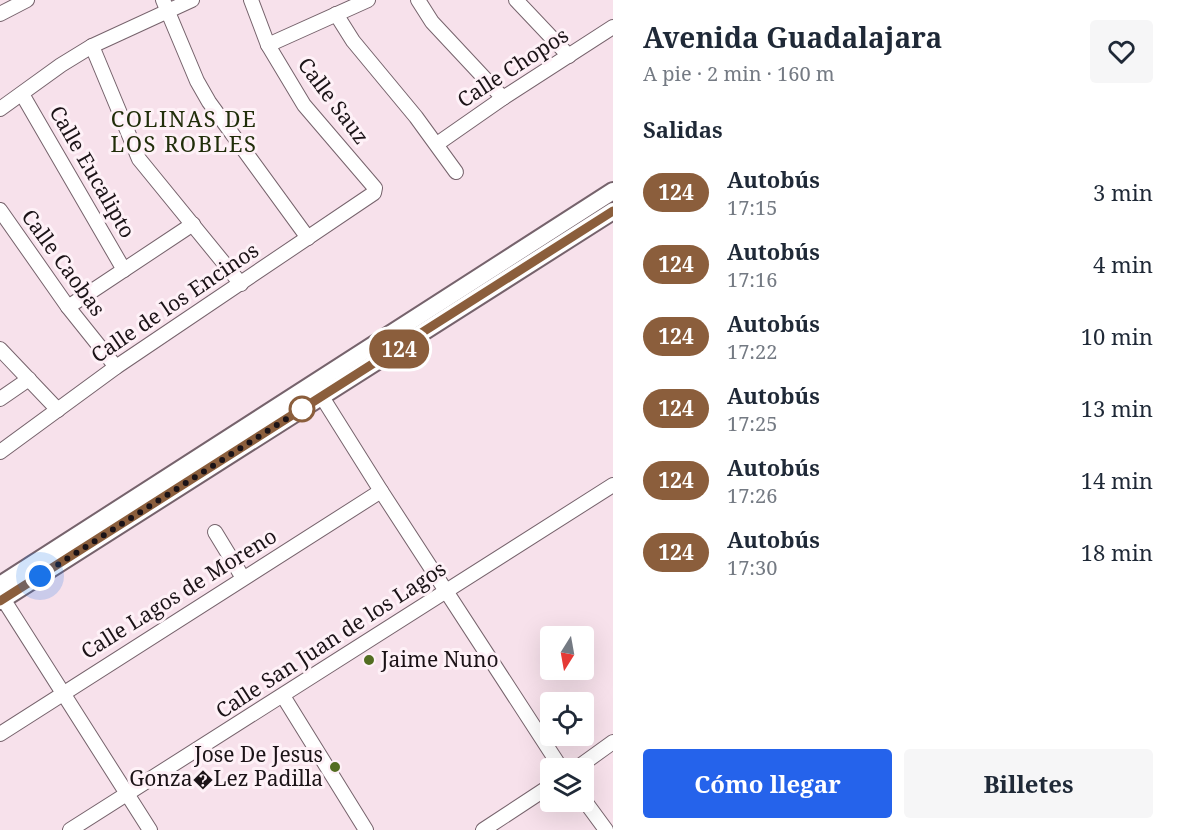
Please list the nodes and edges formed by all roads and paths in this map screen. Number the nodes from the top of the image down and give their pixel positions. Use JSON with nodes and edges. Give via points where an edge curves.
{"nodes":[{"id":1,"x":27,"y":0,"type":"edge"},
{"id":2,"x":192,"y":0,"type":"edge"},
{"id":3,"x":251,"y":0,"type":"edge"},
{"id":4,"x":368,"y":0,"type":"edge"},
{"id":5,"x":417,"y":0,"type":"edge"},
{"id":6,"x":519,"y":1,"type":"edge"},
{"id":7,"x":165,"y":6,"type":"edge"},
{"id":8,"x":0,"y":14,"type":"edge"},
{"id":9,"x":336,"y":14,"type":"junction"},
{"id":10,"x":613,"y":27,"type":"edge"},
{"id":11,"x":268,"y":45,"type":"junction"},
{"id":12,"x":92,"y":46,"type":"junction"},
{"id":13,"x":569,"y":56,"type":"junction"},
{"id":14,"x":22,"y":94,"type":"junction"},
{"id":15,"x":503,"y":98,"type":"junction"},
{"id":16,"x":0,"y":109,"type":"edge"},
{"id":17,"x":437,"y":144,"type":"junction"},
{"id":18,"x":456,"y":172,"type":"dead end"},
{"id":19,"x":375,"y":190,"type":"joint"},
{"id":20,"x":613,"y":191,"type":"edge"},
{"id":21,"x":0,"y":210,"type":"edge"},
{"id":22,"x":608,"y":213,"type":"edge"},
{"id":23,"x":193,"y":224,"type":"junction"},
{"id":24,"x":308,"y":238,"type":"junction"},
{"id":25,"x":124,"y":270,"type":"junction"},
{"id":26,"x":241,"y":284,"type":"junction"},
{"id":27,"x":68,"y":307,"type":"junction"},
{"id":28,"x":0,"y":349,"type":"edge"},
{"id":29,"x":116,"y":367,"type":"junction"},
{"id":30,"x":28,"y":379,"type":"junction"},
{"id":31,"x":318,"y":391,"type":"junction"},
{"id":32,"x":0,"y":399,"type":"edge"},
{"id":33,"x":58,"y":410,"type":"junction"},
{"id":34,"x":0,"y":452,"type":"edge"},
{"id":35,"x":613,"y":485,"type":"edge"},
{"id":36,"x":381,"y":491,"type":"junction"},
{"id":37,"x":215,"y":532,"type":"dead end"},
{"id":38,"x":243,"y":578,"type":"junction"},
{"id":39,"x":446,"y":591,"type":"junction"},
{"id":40,"x":1,"y":595,"type":"edge"},
{"id":41,"x":63,"y":693,"type":"junction"},
{"id":42,"x":283,"y":696,"type":"junction"},
{"id":43,"x":0,"y":734,"type":"edge"},
{"id":44,"x":613,"y":742,"type":"edge"},
{"id":45,"x":555,"y":758,"type":"edge"},
{"id":46,"x":591,"y":758,"type":"edge"},
{"id":47,"x":127,"y":793,"type":"junction"},
{"id":48,"x":540,"y":793,"type":"edge"},
{"id":49,"x":593,"y":812,"type":"edge"},
{"id":50,"x":70,"y":830,"type":"edge"},
{"id":51,"x":150,"y":830,"type":"edge"},
{"id":52,"x":366,"y":830,"type":"edge"},
{"id":53,"x":483,"y":830,"type":"edge"},
{"id":54,"x":606,"y":830,"type":"edge"}],
"edges":[{"from":1,"to":8,"type":"street"},
{"from":2,"to":7,"type":"street"},
{"from":3,"to":11,"type":"street","name":"Calle Sauz"},
{"from":4,"to":9,"type":"street"},
{"from":5,"to":15,"type":"street","via":[[432,22]]},
{"from":6,"to":13,"type":"street"},
{"from":7,"to":12,"type":"street"},
{"from":7,"to":24,"type":"street","via":[[209,102]]},
{"from":9,"to":11,"type":"street"},
{"from":9,"to":17,"type":"street","via":[[353,41]]},
{"from":10,"to":13,"type":"street","name":"Calle Chopos"},
{"from":11,"to":19,"type":"street","name":"Calle Sauz","via":[[304,105]]},
{"from":12,"to":14,"type":"street"},
{"from":12,"to":23,"type":"street","via":[[139,159]]},
{"from":13,"to":15,"type":"street","name":"Calle Chopos"},
{"from":14,"to":16,"type":"street"},
{"from":14,"to":25,"type":"street","name":"Calle Eucalipto"},
{"from":15,"to":17,"type":"street","name":"Calle Chopos"},
{"from":17,"to":18,"type":"street"},
{"from":19,"to":24,"type":"street","name":"Calle de los Encinos"},
{"from":20,"to":22,"type":"street"},
{"from":21,"to":27,"type":"street","name":"Calle Caobas"},
{"from":22,"to":31,"type":"street","via":[[512,266]]},
{"from":23,"to":25,"type":"street"},
{"from":23,"to":26,"type":"street"},
{"from":24,"to":26,"type":"street","name":"Calle de los Encinos"},
{"from":25,"to":27,"type":"street"},
{"from":26,"to":29,"type":"street","name":"Calle de los Encinos"},
{"from":27,"to":29,"type":"street","name":"Calle Caobas"},
{"from":28,"to":30,"type":"street"},
{"from":29,"to":33,"type":"street","name":"Calle de los Encinos"},
{"from":30,"to":32,"type":"street"},
{"from":30,"to":33,"type":"street"},
{"from":31,"to":36,"type":"street"},
{"from":31,"to":40,"type":"street","via":[[158,482]]},
{"from":33,"to":34,"type":"street","name":"Calle de los Encinos"},
{"from":35,"to":39,"type":"street","name":"Calle San Juan de los Lagos"},
{"from":36,"to":38,"type":"street","name":"Calle Lagos de Moreno"},
{"from":36,"to":39,"type":"street"},
{"from":37,"to":38,"type":"street"},
{"from":38,"to":41,"type":"street","name":"Calle Lagos de Moreno"},
{"from":39,"to":42,"type":"street","name":"Calle San Juan de los Lagos"},
{"from":39,"to":45,"type":"street"},
{"from":40,"to":41,"type":"street"},
{"from":41,"to":43,"type":"street","name":"Calle Lagos de Moreno"},
{"from":41,"to":47,"type":"street"},
{"from":42,"to":47,"type":"street","name":"Calle San Juan de los Lagos"},
{"from":42,"to":52,"type":"street"},
{"from":44,"to":46,"type":"street"},
{"from":47,"to":50,"type":"street","name":"Calle San Juan de los Lagos"},
{"from":47,"to":51,"type":"street"},
{"from":48,"to":53,"type":"street"},
{"from":49,"to":54,"type":"street"}]}
